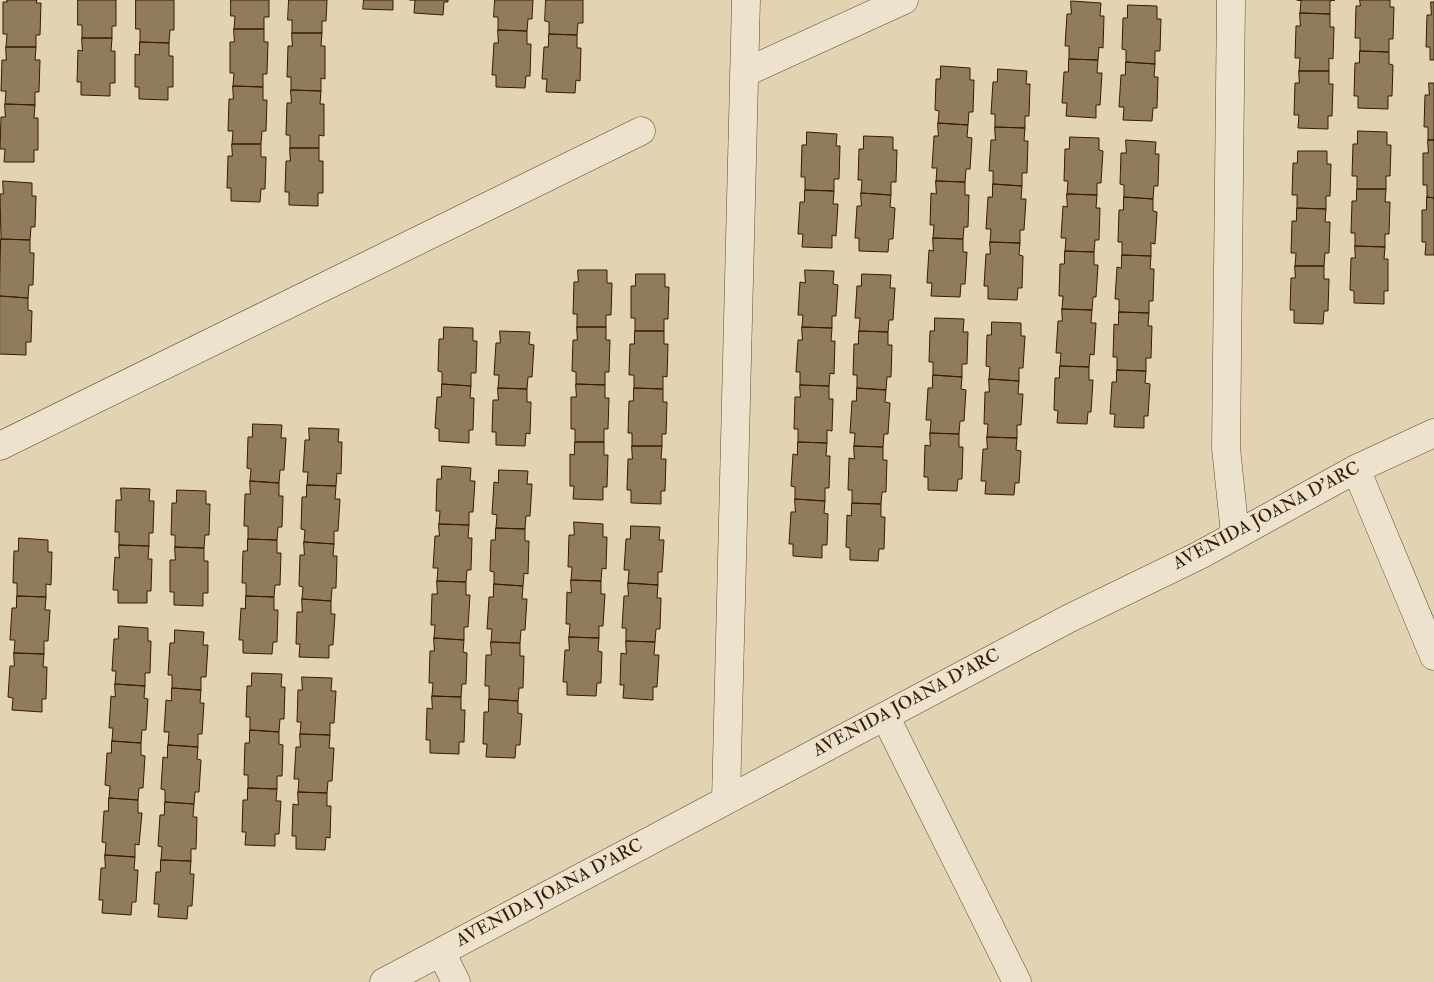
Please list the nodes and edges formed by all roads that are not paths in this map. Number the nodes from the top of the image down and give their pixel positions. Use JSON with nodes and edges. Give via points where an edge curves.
{"nodes":[{"id":1,"x":746,"y":0,"type":"edge"},
{"id":2,"x":904,"y":0,"type":"edge"},
{"id":3,"x":1231,"y":0,"type":"edge"},
{"id":4,"x":744,"y":74,"type":"junction"},
{"id":5,"x":641,"y":131,"type":"dead end"},
{"id":6,"x":1434,"y":433,"type":"edge"},
{"id":7,"x":0,"y":446,"type":"edge"},
{"id":8,"x":1356,"y":469,"type":"junction"},
{"id":9,"x":1235,"y":534,"type":"junction"},
{"id":10,"x":1434,"y":656,"type":"edge"},
{"id":11,"x":885,"y":716,"type":"junction"},
{"id":12,"x":726,"y":800,"type":"junction"},
{"id":13,"x":441,"y":952,"type":"junction"},
{"id":14,"x":384,"y":982,"type":"edge"},
{"id":15,"x":456,"y":982,"type":"edge"},
{"id":16,"x":1017,"y":982,"type":"edge"}],
"edges":[{"from":1,"to":4,"type":"street"},
{"from":2,"to":4,"type":"street"},
{"from":3,"to":9,"type":"street","via":[[1226,448]]},
{"from":4,"to":12,"type":"street"},
{"from":5,"to":7,"type":"street"},
{"from":6,"to":8,"type":"street","name":"AVENIDA JOANA D'ARC"},
{"from":8,"to":9,"type":"street","name":"AVENIDA JOANA D'ARC"},
{"from":8,"to":10,"type":"street"},
{"from":9,"to":11,"type":"street","name":"AVENIDA JOANA D'ARC"},
{"from":11,"to":12,"type":"street","name":"AVENIDA JOANA D'ARC"},
{"from":11,"to":16,"type":"street"},
{"from":12,"to":13,"type":"street","name":"AVENIDA JOANA D'ARC"},
{"from":13,"to":14,"type":"street","name":"AVENIDA JOANA D'ARC"},
{"from":13,"to":15,"type":"street"}]}
